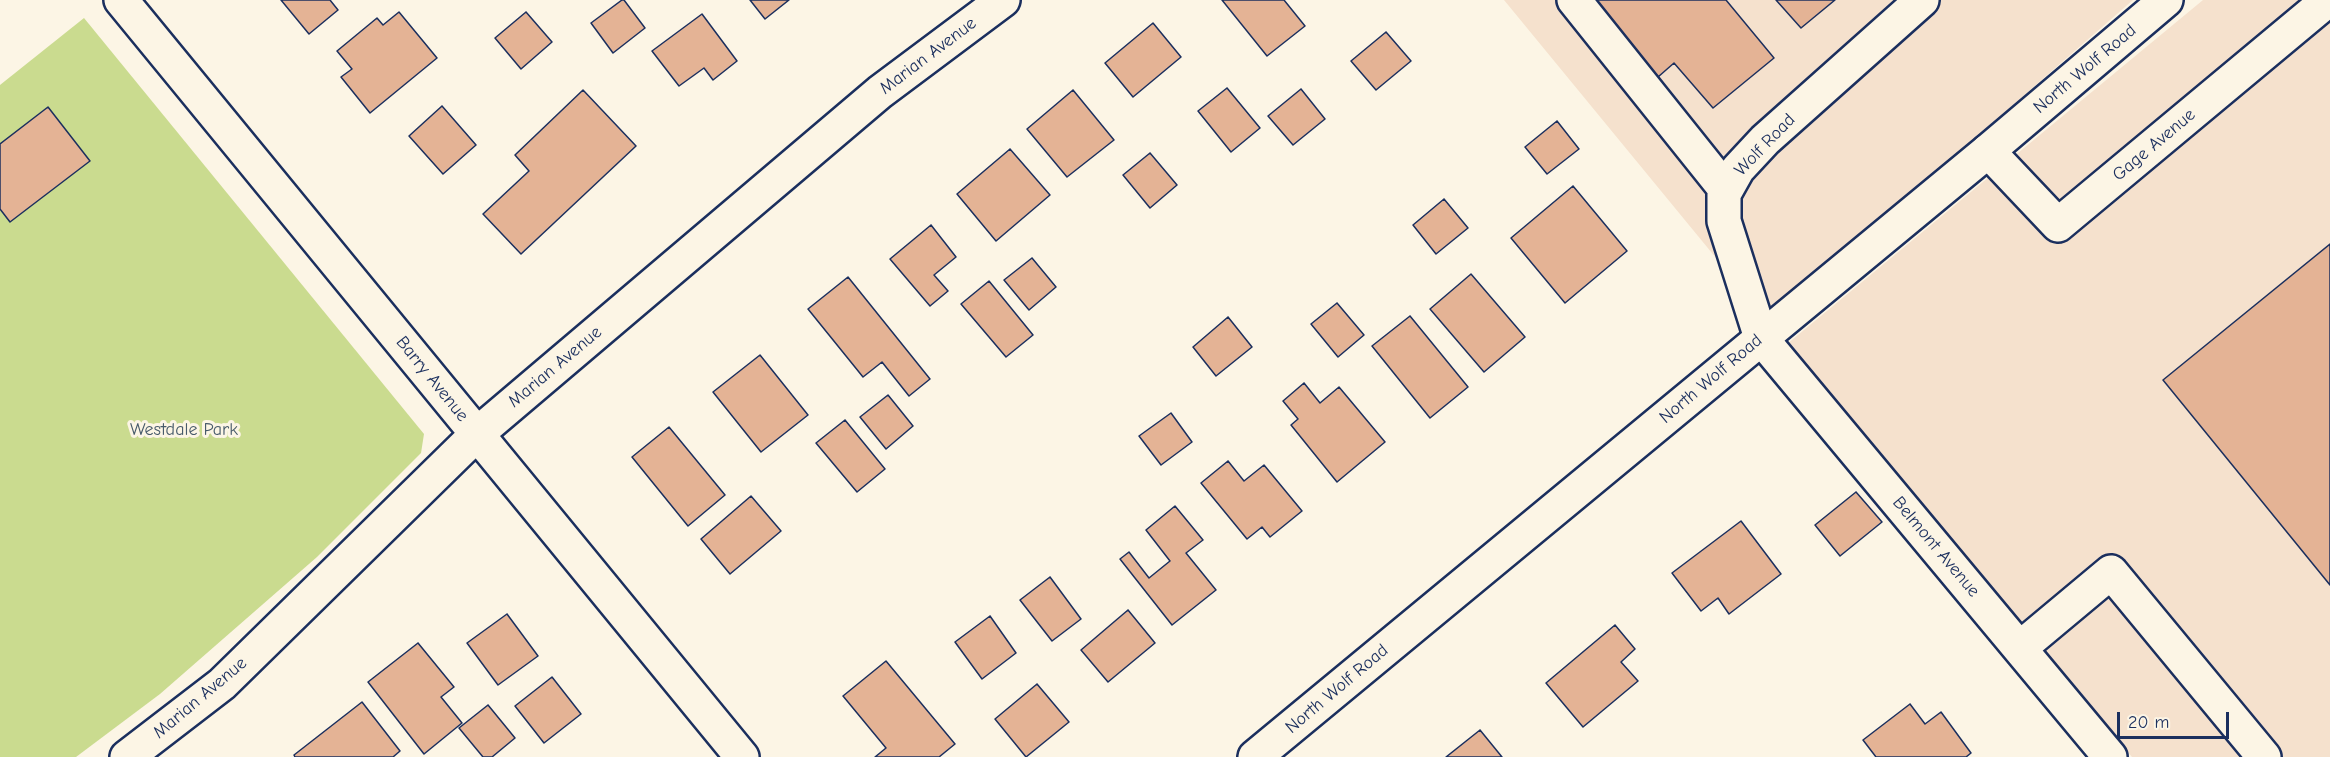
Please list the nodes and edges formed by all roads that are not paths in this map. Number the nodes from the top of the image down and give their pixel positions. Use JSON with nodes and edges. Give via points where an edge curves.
{"nodes":[{"id":1,"x":121,"y":0,"type":"edge"},
{"id":2,"x":1003,"y":0,"type":"edge"},
{"id":3,"x":1574,"y":0,"type":"edge"},
{"id":4,"x":1922,"y":0,"type":"edge"},
{"id":5,"x":2166,"y":0,"type":"edge"},
{"id":6,"x":2328,"y":0,"type":"edge"},
{"id":7,"x":1988,"y":151,"type":"junction"},
{"id":8,"x":1726,"y":190,"type":"junction"},
{"id":9,"x":1761,"y":338,"type":"junction"},
{"id":10,"x":477,"y":434,"type":"junction"},
{"id":11,"x":2020,"y":648,"type":"junction"},
{"id":12,"x":127,"y":757,"type":"edge"},
{"id":13,"x":742,"y":757,"type":"edge"},
{"id":14,"x":1255,"y":757,"type":"edge"},
{"id":15,"x":2110,"y":757,"type":"edge"},
{"id":16,"x":2264,"y":757,"type":"edge"}],
"edges":[{"from":1,"to":10,"type":"street","name":"Barry Avenue"},
{"from":2,"to":10,"type":"street","name":"Marian Avenue","via":[[880,92]]},
{"from":3,"to":8,"type":"street"},
{"from":4,"to":8,"type":"street","name":"Wolf Road","via":[[1766,140],[1738,169]]},
{"from":5,"to":7,"type":"street","name":"North Wolf Road"},
{"from":6,"to":7,"type":"street","name":"Gage Avenue","via":[[2058,225]]},
{"from":7,"to":9,"type":"street","name":"North Wolf Road"},
{"from":8,"to":9,"type":"street","name":"Wolf Road","via":[[1724,221]]},
{"from":9,"to":11,"type":"street","name":"Belmont Avenue"},
{"from":9,"to":14,"type":"street","name":"North Wolf Road"},
{"from":10,"to":12,"type":"street","name":"Marian Avenue","via":[[222,684]]},
{"from":10,"to":13,"type":"street","name":"Barry Avenue"},
{"from":11,"to":15,"type":"street","name":"Belmont Avenue"},
{"from":11,"to":16,"type":"street","via":[[2111,572]]}]}
